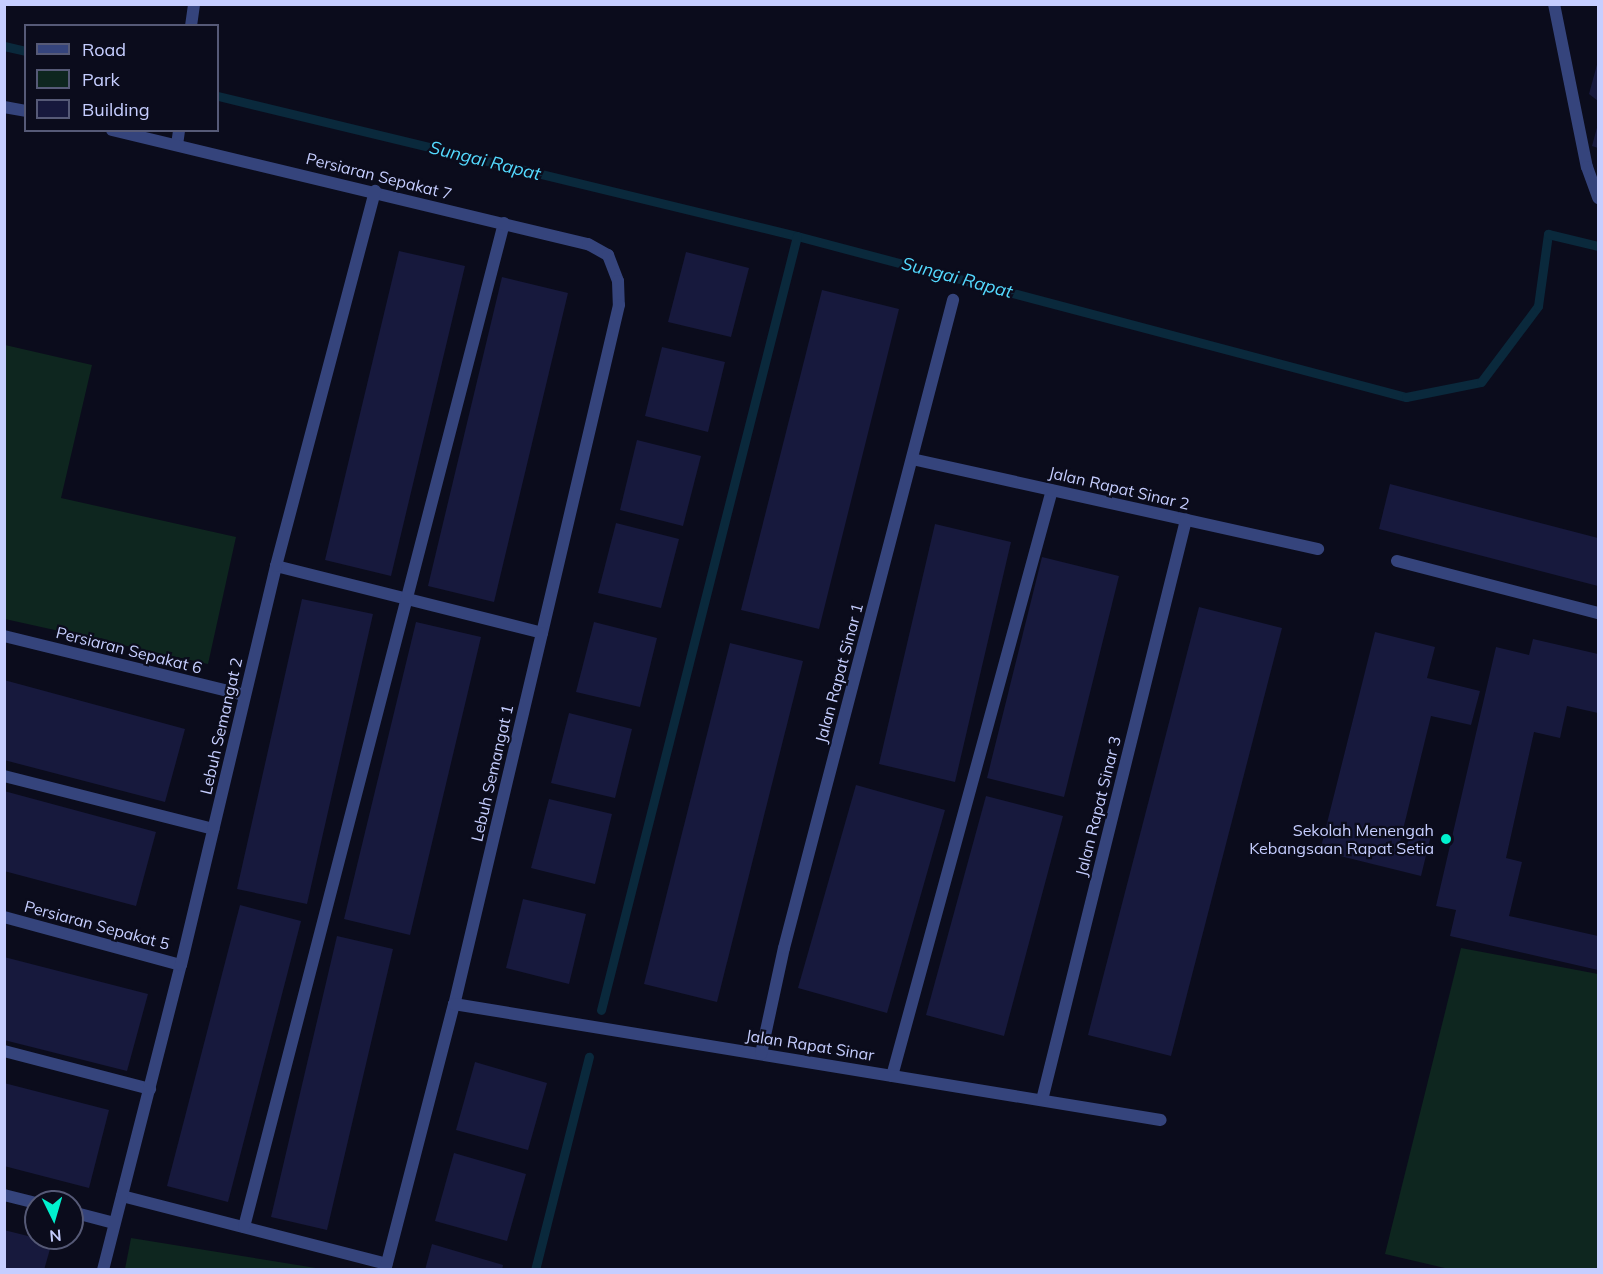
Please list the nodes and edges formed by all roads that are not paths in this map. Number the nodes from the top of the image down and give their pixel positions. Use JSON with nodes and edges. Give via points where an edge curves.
{"nodes":[{"id":1,"x":194,"y":4,"type":"edge"},
{"id":2,"x":1554,"y":4,"type":"edge"},
{"id":3,"x":191,"y":24,"type":"edge"},
{"id":4,"x":4,"y":107,"type":"edge"},
{"id":5,"x":24,"y":111,"type":"edge"},
{"id":6,"x":121,"y":132,"type":"edge"},
{"id":7,"x":179,"y":132,"type":"edge"},
{"id":8,"x":177,"y":145,"type":"junction"},
{"id":9,"x":375,"y":191,"type":"junction"},
{"id":10,"x":1599,"y":198,"type":"edge"},
{"id":11,"x":504,"y":223,"type":"junction"},
{"id":12,"x":618,"y":281,"type":"joint"},
{"id":13,"x":953,"y":300,"type":"dead end"},
{"id":14,"x":912,"y":459,"type":"junction"},
{"id":15,"x":1052,"y":490,"type":"junction"},
{"id":16,"x":1186,"y":520,"type":"junction"},
{"id":17,"x":1318,"y":549,"type":"dead end"},
{"id":18,"x":1396,"y":561,"type":"dead end"},
{"id":19,"x":276,"y":566,"type":"junction"},
{"id":20,"x":406,"y":597,"type":"junction"},
{"id":21,"x":1599,"y":613,"type":"edge"},
{"id":22,"x":542,"y":633,"type":"junction"},
{"id":23,"x":4,"y":636,"type":"edge"},
{"id":24,"x":245,"y":695,"type":"junction"},
{"id":25,"x":4,"y":776,"type":"edge"},
{"id":26,"x":213,"y":829,"type":"junction"},
{"id":27,"x":4,"y":917,"type":"edge"},
{"id":28,"x":182,"y":965,"type":"junction"},
{"id":29,"x":454,"y":1004,"type":"junction"},
{"id":30,"x":4,"y":1051,"type":"edge"},
{"id":31,"x":761,"y":1054,"type":"junction"},
{"id":32,"x":892,"y":1076,"type":"junction"},
{"id":33,"x":150,"y":1089,"type":"junction"},
{"id":34,"x":1042,"y":1101,"type":"junction"},
{"id":35,"x":1161,"y":1120,"type":"dead end"},
{"id":36,"x":4,"y":1196,"type":"edge"},
{"id":37,"x":122,"y":1196,"type":"junction"},
{"id":38,"x":24,"y":1200,"type":"edge"},
{"id":39,"x":84,"y":1215,"type":"edge"},
{"id":40,"x":114,"y":1223,"type":"junction"},
{"id":41,"x":244,"y":1227,"type":"junction"},
{"id":42,"x":386,"y":1267,"type":"edge"},
{"id":43,"x":103,"y":1269,"type":"edge"}],
"edges":[{"from":1,"to":3,"type":"street"},
{"from":2,"to":10,"type":"street","via":[[1587,167]]},
{"from":4,"to":5,"type":"street"},
{"from":6,"to":8,"type":"street","name":"Persiaran Sepakat 7"},
{"from":7,"to":8,"type":"street"},
{"from":8,"to":9,"type":"street","name":"Persiaran Sepakat 7"},
{"from":9,"to":11,"type":"street","name":"Persiaran Sepakat 7"},
{"from":9,"to":19,"type":"street","name":"Lebuh Semangat 2"},
{"from":11,"to":12,"type":"street","name":"Persiaran Sepakat 7","via":[[588,244],[608,255]]},
{"from":11,"to":20,"type":"street"},
{"from":12,"to":22,"type":"street","name":"Lebuh Semangat 1","via":[[619,305]]},
{"from":13,"to":14,"type":"street","name":"Jalan Rapat Sinar 1"},
{"from":14,"to":15,"type":"street","name":"Jalan Rapat Sinar 2"},
{"from":14,"to":31,"type":"street","name":"Jalan Rapat Sinar 1","via":[[784,948]]},
{"from":15,"to":16,"type":"street","name":"Jalan Rapat Sinar 2"},
{"from":15,"to":32,"type":"street"},
{"from":16,"to":17,"type":"street","name":"Jalan Rapat Sinar 2"},
{"from":16,"to":34,"type":"street","name":"Jalan Rapat Sinar 3"},
{"from":18,"to":21,"type":"street"},
{"from":19,"to":20,"type":"street"},
{"from":19,"to":24,"type":"street","name":"Lebuh Semangat 2"},
{"from":20,"to":22,"type":"street"},
{"from":20,"to":41,"type":"street"},
{"from":22,"to":29,"type":"street","name":"Lebuh Semangat 1"},
{"from":23,"to":24,"type":"street","name":"Persiaran Sepakat 6"},
{"from":24,"to":26,"type":"street","name":"Lebuh Semangat 2"},
{"from":25,"to":26,"type":"street"},
{"from":26,"to":28,"type":"street","name":"Lebuh Semangat 2"},
{"from":27,"to":28,"type":"street","name":"Persiaran Sepakat 5"},
{"from":28,"to":33,"type":"street","name":"Lebuh Semangat 2"},
{"from":29,"to":31,"type":"street","name":"Jalan Rapat Sinar"},
{"from":29,"to":42,"type":"street","name":"Lebuh Semangat 1"},
{"from":30,"to":33,"type":"street"},
{"from":31,"to":32,"type":"street","name":"Jalan Rapat Sinar"},
{"from":32,"to":34,"type":"street","name":"Jalan Rapat Sinar"},
{"from":33,"to":37,"type":"street","name":"Lebuh Semangat 2"},
{"from":34,"to":35,"type":"street","name":"Jalan Rapat Sinar"},
{"from":36,"to":38,"type":"street"},
{"from":37,"to":40,"type":"street","name":"Lebuh Semangat 2"},
{"from":37,"to":41,"type":"street"},
{"from":39,"to":40,"type":"street"},
{"from":40,"to":43,"type":"street","name":"Lebuh Semangat 2"},
{"from":41,"to":42,"type":"street"}]}
